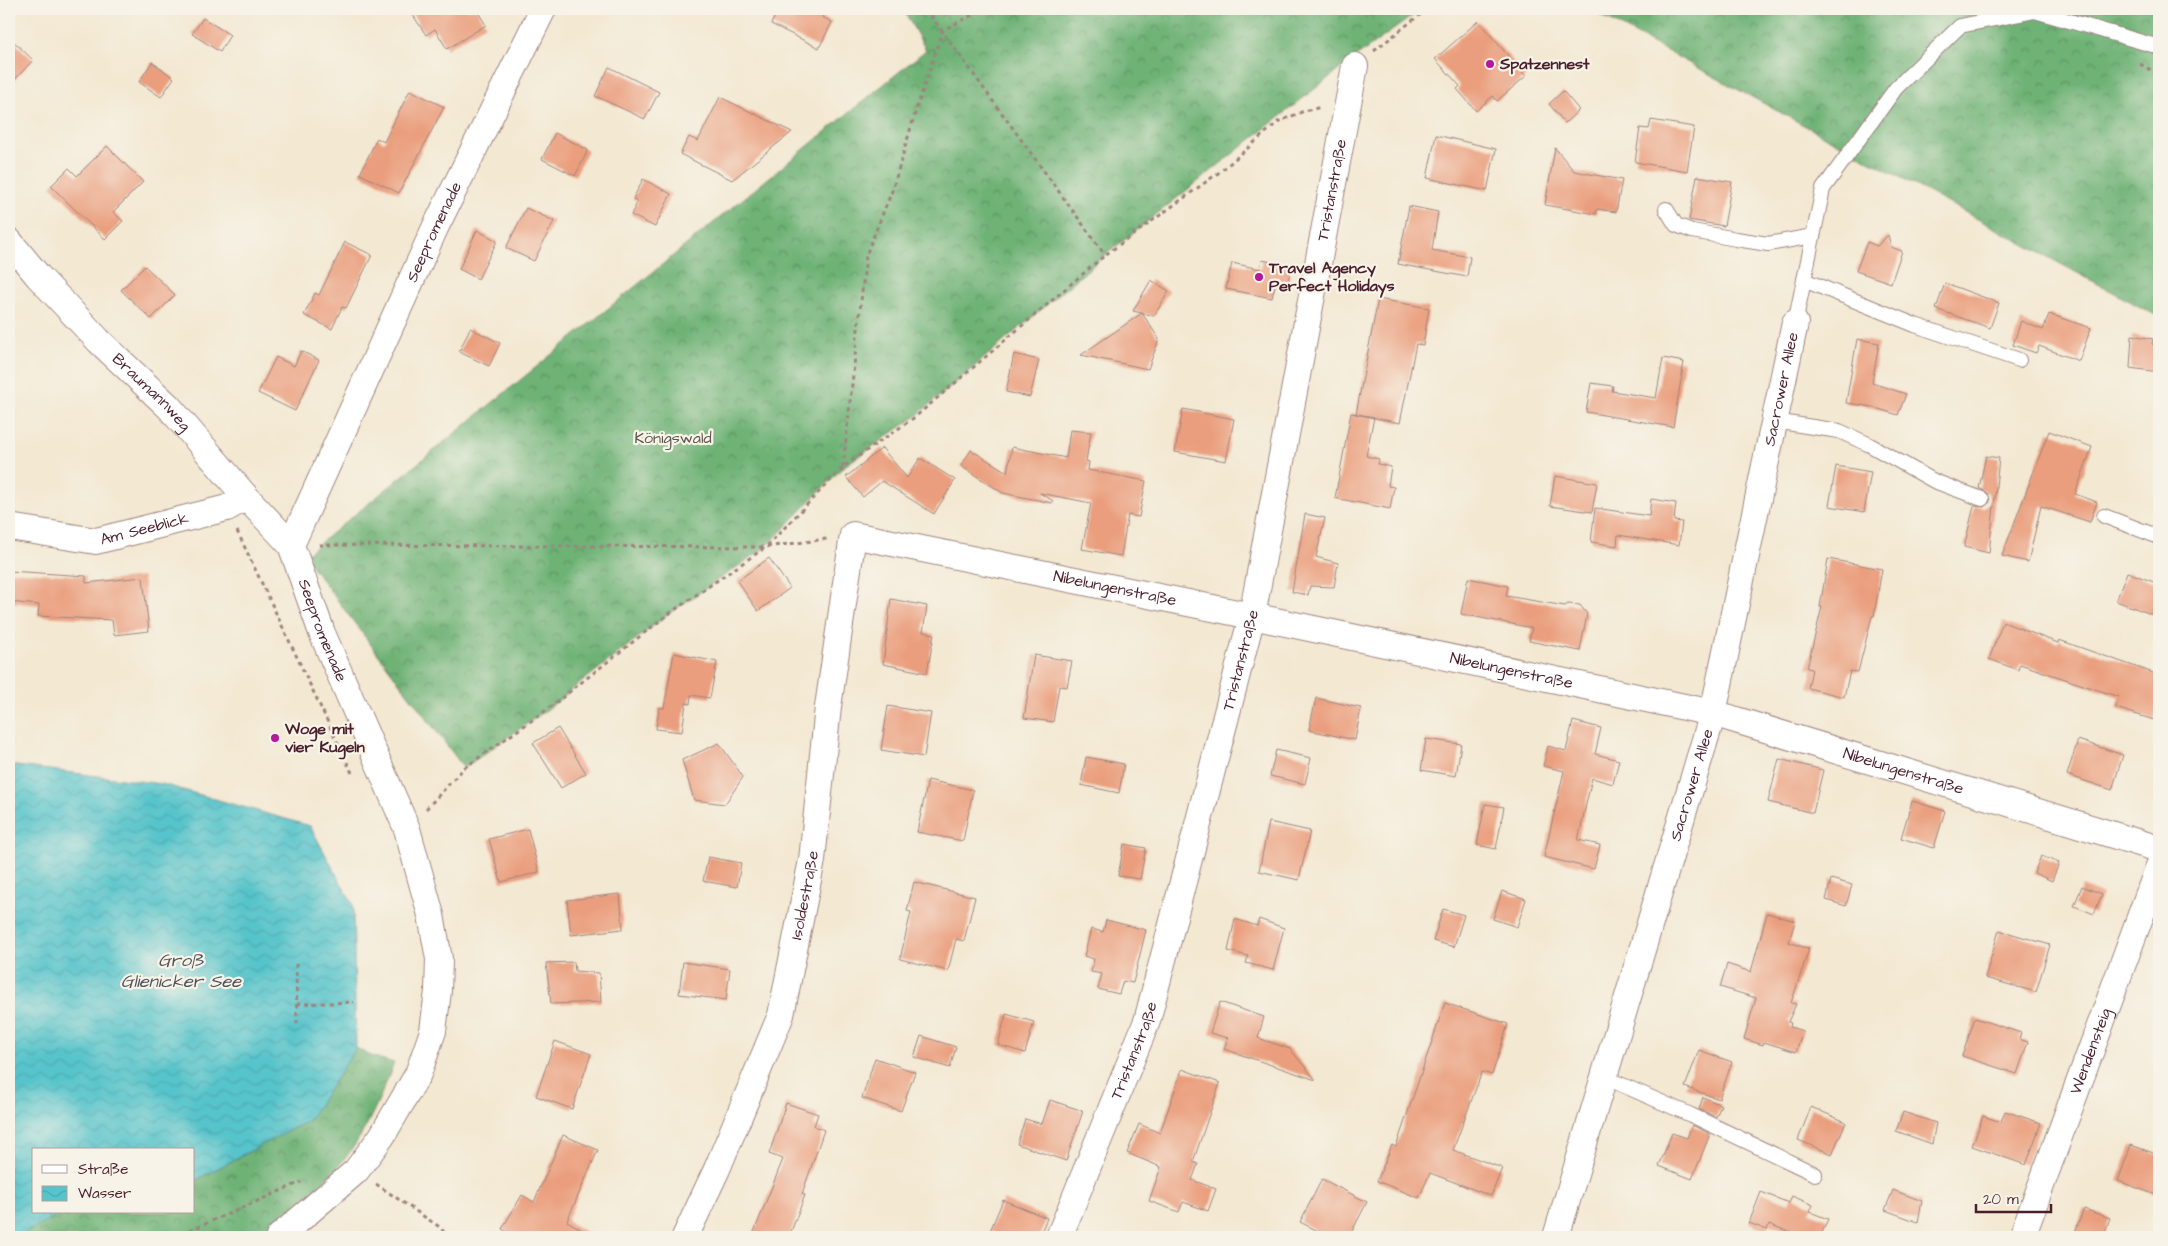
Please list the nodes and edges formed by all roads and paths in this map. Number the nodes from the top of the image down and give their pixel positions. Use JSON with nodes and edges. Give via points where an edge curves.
{"nodes":[{"id":1,"x":543,"y":9,"type":"edge"},
{"id":2,"x":984,"y":9,"type":"edge"},
{"id":3,"x":1428,"y":9,"type":"edge"},
{"id":4,"x":928,"y":10,"type":"edge"},
{"id":5,"x":943,"y":30,"type":"junction"},
{"id":6,"x":2159,"y":47,"type":"edge"},
{"id":7,"x":1355,"y":66,"type":"joint"},
{"id":8,"x":1348,"y":107,"type":"junction"},
{"id":9,"x":1666,"y":209,"type":"dead end"},
{"id":10,"x":1813,"y":236,"type":"junction"},
{"id":11,"x":9,"y":241,"type":"edge"},
{"id":12,"x":1105,"y":255,"type":"junction"},
{"id":13,"x":1804,"y":280,"type":"junction"},
{"id":14,"x":1795,"y":323,"type":"joint"},
{"id":15,"x":2019,"y":360,"type":"dead end"},
{"id":16,"x":1774,"y":421,"type":"junction"},
{"id":17,"x":843,"y":467,"type":"junction"},
{"id":18,"x":1982,"y":499,"type":"dead end"},
{"id":19,"x":236,"y":502,"type":"junction"},
{"id":20,"x":2104,"y":516,"type":"dead end"},
{"id":21,"x":9,"y":527,"type":"edge"},
{"id":22,"x":852,"y":535,"type":"junction"},
{"id":23,"x":2159,"y":537,"type":"edge"},
{"id":24,"x":290,"y":545,"type":"junction"},
{"id":25,"x":766,"y":547,"type":"junction"},
{"id":26,"x":1252,"y":616,"type":"junction"},
{"id":27,"x":1713,"y":713,"type":"junction"},
{"id":28,"x":354,"y":777,"type":"dead end"},
{"id":29,"x":407,"y":829,"type":"junction"},
{"id":30,"x":2159,"y":849,"type":"edge"},
{"id":31,"x":2159,"y":866,"type":"edge"},
{"id":32,"x":296,"y":964,"type":"dead end"},
{"id":33,"x":354,"y":1002,"type":"dead end"},
{"id":34,"x":297,"y":1004,"type":"junction"},
{"id":35,"x":296,"y":1024,"type":"dead end"},
{"id":36,"x":1604,"y":1077,"type":"junction"},
{"id":37,"x":356,"y":1171,"type":"junction"},
{"id":38,"x":1815,"y":1174,"type":"dead end"},
{"id":39,"x":326,"y":1198,"type":"junction"},
{"id":40,"x":175,"y":1237,"type":"edge"},
{"id":41,"x":279,"y":1237,"type":"edge"},
{"id":42,"x":447,"y":1237,"type":"edge"},
{"id":43,"x":685,"y":1237,"type":"edge"},
{"id":44,"x":1059,"y":1237,"type":"edge"},
{"id":45,"x":1556,"y":1237,"type":"edge"},
{"id":46,"x":2022,"y":1237,"type":"edge"}],
"edges":[{"from":1,"to":24,"type":"street","name":"Seepromenade","via":[[435,228]]},
{"from":2,"to":5,"type":"path"},
{"from":3,"to":7,"type":"path"},
{"from":4,"to":5,"type":"path"},
{"from":5,"to":12,"type":"path"},
{"from":5,"to":17,"type":"path","via":[[892,191],[866,255]]},
{"from":6,"to":10,"type":"lane","via":[[2035,11],[1960,26],[1896,88],[1823,189]]},
{"from":7,"to":8,"type":"street","name":"Tristanstraße"},
{"from":8,"to":12,"type":"path","via":[[1329,106],[1304,111],[1278,122],[1221,171]]},
{"from":8,"to":26,"type":"street","name":"Tristanstraße"},
{"from":9,"to":10,"type":"lane","via":[[1676,225],[1692,231],[1768,244]]},
{"from":10,"to":13,"type":"lane"},
{"from":11,"to":19,"type":"street","name":"Braumannweg","via":[[38,276],[169,407]]},
{"from":12,"to":17,"type":"path","via":[[914,417]]},
{"from":13,"to":14,"type":"lane"},
{"from":13,"to":15,"type":"lane","via":[[1915,325]]},
{"from":14,"to":16,"type":"street","name":"Sacrower Allee"},
{"from":16,"to":18,"type":"lane","via":[[1839,431],[1934,482]]},
{"from":16,"to":27,"type":"street","name":"Sacrower Allee"},
{"from":17,"to":25,"type":"path"},
{"from":19,"to":21,"type":"street","name":"Am Seeblick","via":[[96,541]]},
{"from":19,"to":24,"type":"street","name":"Braumannweg"},
{"from":19,"to":28,"type":"path"},
{"from":20,"to":23,"type":"lane"},
{"from":22,"to":25,"type":"path"},
{"from":22,"to":26,"type":"street","name":"Nibelungenstraße"},
{"from":22,"to":43,"type":"street","name":"Isoldestraße","via":[[828,707],[812,860],[781,1016],[717,1170]]},
{"from":24,"to":25,"type":"path"},
{"from":24,"to":29,"type":"street","name":"Seepromenade","via":[[322,633]]},
{"from":25,"to":29,"type":"path","via":[[667,615],[545,711],[464,768]]},
{"from":26,"to":27,"type":"street","name":"Nibelungenstraße"},
{"from":26,"to":44,"type":"street","name":"Tristanstraße","via":[[1147,1021]]},
{"from":27,"to":30,"type":"street","name":"Nibelungenstraße"},
{"from":27,"to":36,"type":"street","name":"Sacrower Allee"},
{"from":29,"to":37,"type":"street","name":"Seepromenade","via":[[432,915],[439,959],[433,1031],[418,1074],[403,1103]]},
{"from":31,"to":46,"type":"street","name":"Wendensteig"},
{"from":32,"to":34,"type":"path"},
{"from":33,"to":34,"type":"path"},
{"from":34,"to":35,"type":"path"},
{"from":36,"to":38,"type":"lane"},
{"from":36,"to":45,"type":"street","name":"Sacrower Allee"},
{"from":37,"to":39,"type":"street","name":"Seepromenade"},
{"from":37,"to":42,"type":"path","via":[[441,1228]]},
{"from":39,"to":40,"type":"path","via":[[311,1178]]},
{"from":39,"to":41,"type":"street","name":"Seepromenade"}]}
